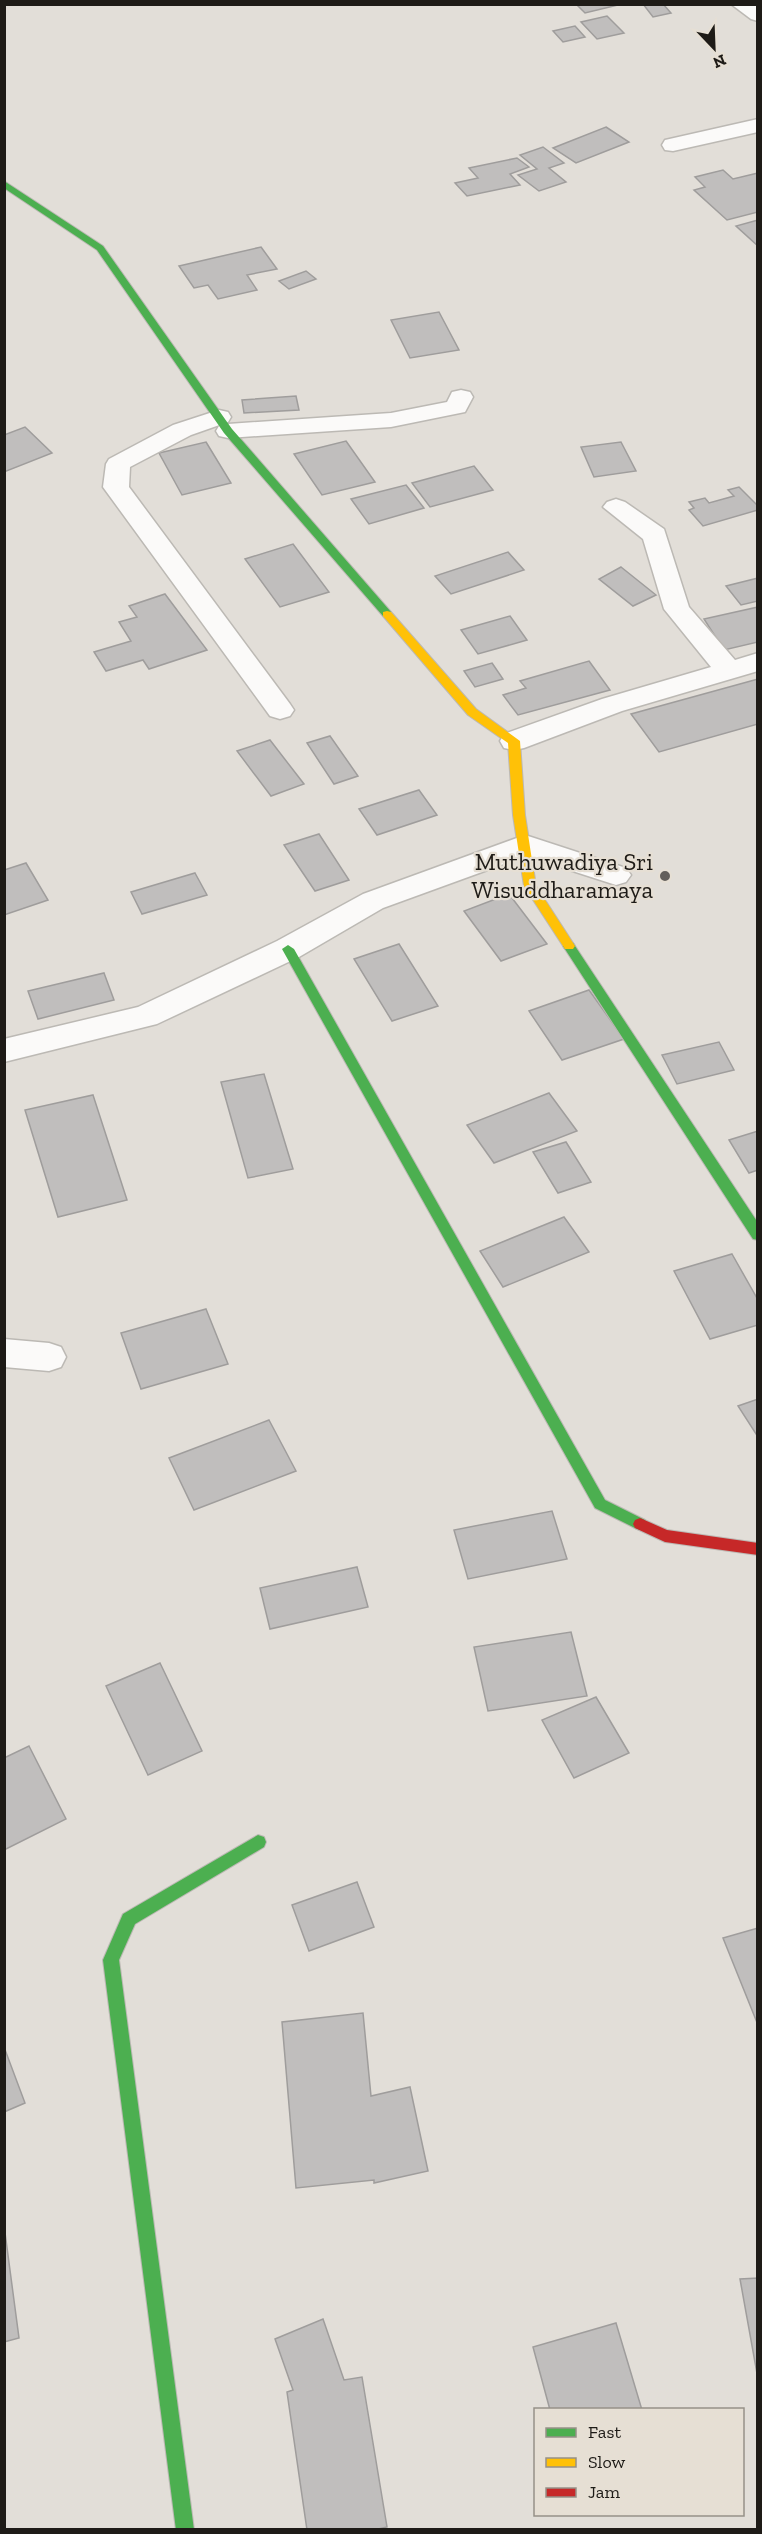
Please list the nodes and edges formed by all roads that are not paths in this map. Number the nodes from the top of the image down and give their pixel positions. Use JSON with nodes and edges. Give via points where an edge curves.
{"nodes":[{"id":1,"x":741,"y":4,"type":"edge"},
{"id":2,"x":758,"y":15,"type":"edge"},
{"id":3,"x":758,"y":125,"type":"edge"},
{"id":4,"x":673,"y":145,"type":"dead end"},
{"id":5,"x":4,"y":184,"type":"edge"},
{"id":6,"x":461,"y":397,"type":"dead end"},
{"id":7,"x":224,"y":424,"type":"junction"},
{"id":8,"x":616,"y":507,"type":"dead end"},
{"id":9,"x":758,"y":662,"type":"edge"},
{"id":10,"x":729,"y":670,"type":"junction"},
{"id":11,"x":280,"y":710,"type":"dead end"},
{"id":12,"x":514,"y":741,"type":"junction"},
{"id":13,"x":525,"y":844,"type":"junction"},
{"id":14,"x":616,"y":875,"type":"dead end"},
{"id":15,"x":288,"y":949,"type":"junction"},
{"id":16,"x":4,"y":1051,"type":"edge"},
{"id":17,"x":758,"y":1235,"type":"edge"},
{"id":18,"x":4,"y":1353,"type":"edge"},
{"id":19,"x":49,"y":1357,"type":"dead end"},
{"id":20,"x":758,"y":1549,"type":"edge"},
{"id":21,"x":258,"y":1842,"type":"dead end"},
{"id":22,"x":185,"y":2529,"type":"edge"}],
"edges":[{"from":1,"to":2,"type":"street"},
{"from":3,"to":4,"type":"street"},
{"from":5,"to":7,"type":"street","via":[[100,248]]},
{"from":6,"to":7,"type":"street","via":[[456,407],[391,420]]},
{"from":7,"to":11,"type":"street","via":[[182,430],[118,464],[116,488]]},
{"from":7,"to":12,"type":"street","via":[[472,712]]},
{"from":8,"to":10,"type":"street","via":[[655,535],[677,609]]},
{"from":9,"to":10,"type":"street"},
{"from":10,"to":12,"type":"street","via":[[612,705]]},
{"from":12,"to":13,"type":"street"},
{"from":13,"to":14,"type":"street"},
{"from":13,"to":15,"type":"street","via":[[373,901]]},
{"from":13,"to":17,"type":"street","via":[[531,886]]},
{"from":15,"to":16,"type":"street","via":[[146,1016]]},
{"from":15,"to":20,"type":"street","via":[[600,1504],[665,1536]]},
{"from":18,"to":19,"type":"street"},
{"from":21,"to":22,"type":"street","via":[[129,1919],[111,1959]]}]}
